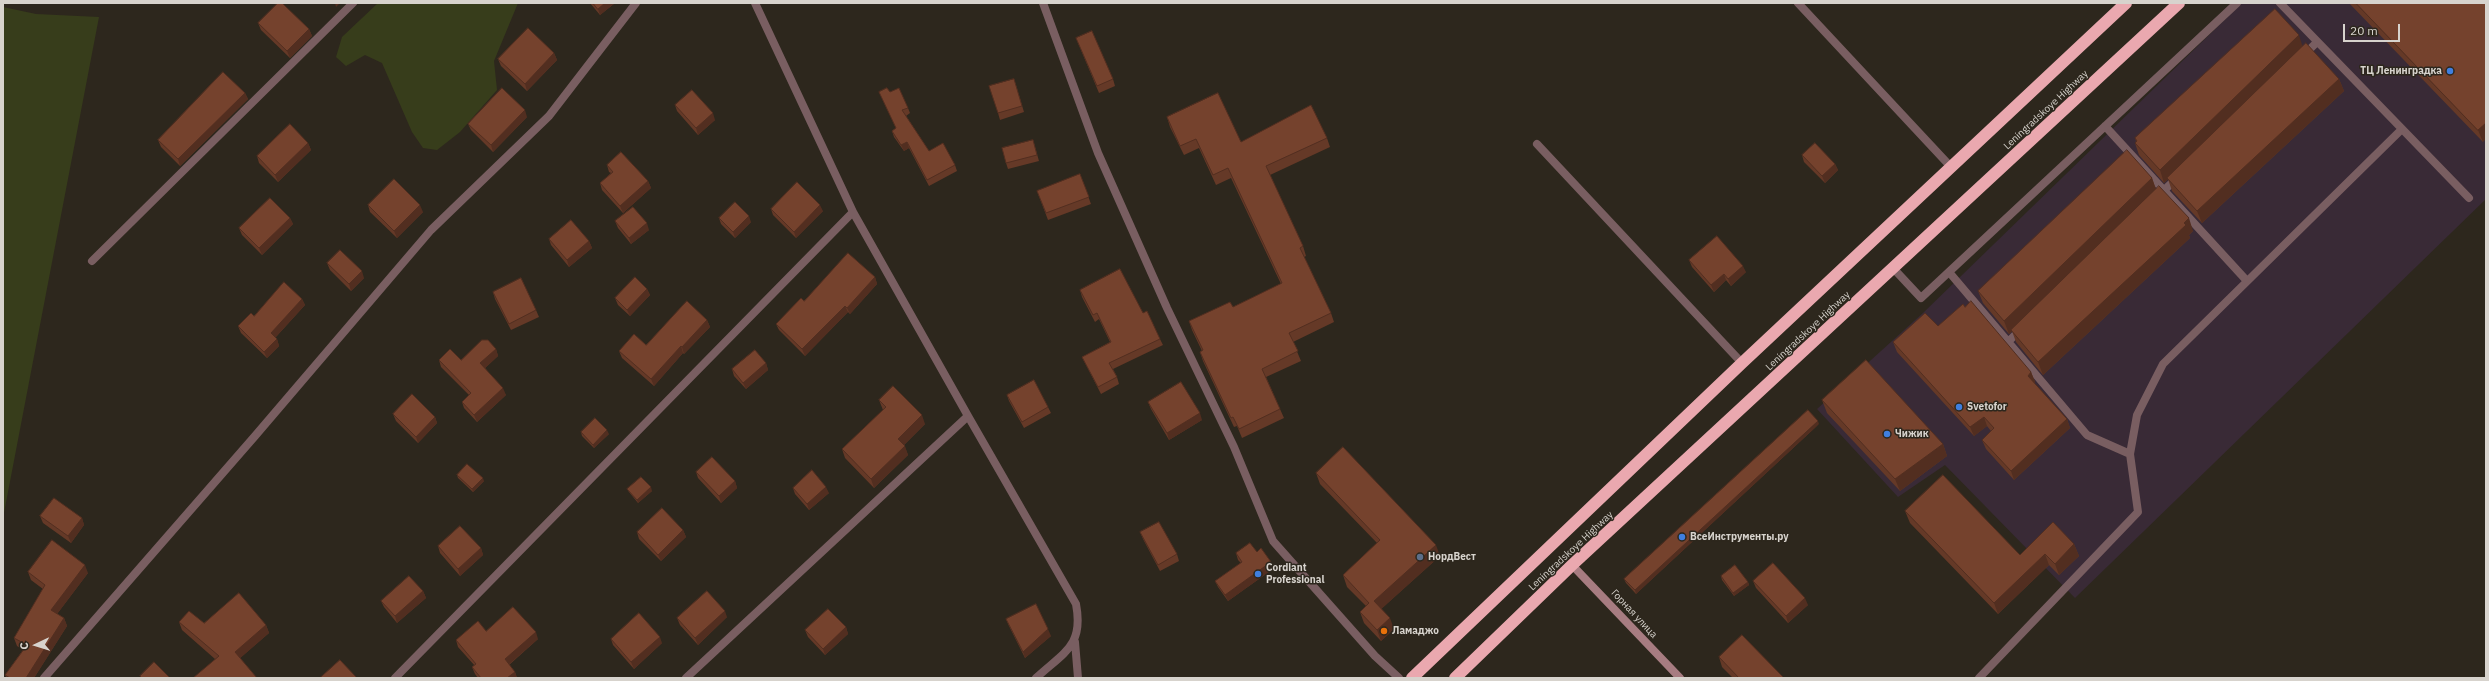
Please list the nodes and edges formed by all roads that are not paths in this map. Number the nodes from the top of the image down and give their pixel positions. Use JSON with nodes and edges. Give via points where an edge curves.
{"nodes":[{"id":1,"x":353,"y":3,"type":"edge"},
{"id":2,"x":636,"y":3,"type":"edge"},
{"id":3,"x":755,"y":3,"type":"edge"},
{"id":4,"x":1043,"y":3,"type":"edge"},
{"id":5,"x":1798,"y":3,"type":"edge"},
{"id":6,"x":2126,"y":3,"type":"edge"},
{"id":7,"x":2179,"y":3,"type":"edge"},
{"id":8,"x":2237,"y":3,"type":"edge"},
{"id":9,"x":2280,"y":3,"type":"edge"},
{"id":10,"x":2318,"y":42,"type":"junction"},
{"id":11,"x":2295,"y":64,"type":"edge"},
{"id":12,"x":2105,"y":126,"type":"junction"},
{"id":13,"x":2402,"y":129,"type":"junction"},
{"id":14,"x":1537,"y":144,"type":"dead end"},
{"id":15,"x":1951,"y":167,"type":"junction"},
{"id":16,"x":2181,"y":174,"type":"edge"},
{"id":17,"x":2164,"y":191,"type":"junction"},
{"id":18,"x":2469,"y":198,"type":"dead end"},
{"id":19,"x":2147,"y":207,"type":"edge"},
{"id":20,"x":853,"y":212,"type":"junction"},
{"id":21,"x":92,"y":261,"type":"dead end"},
{"id":22,"x":1893,"y":268,"type":"junction"},
{"id":23,"x":1949,"y":272,"type":"junction"},
{"id":24,"x":2247,"y":282,"type":"junction"},
{"id":25,"x":2025,"y":326,"type":"edge"},
{"id":26,"x":2008,"y":342,"type":"junction"},
{"id":27,"x":1742,"y":363,"type":"junction"},
{"id":28,"x":968,"y":416,"type":"junction"},
{"id":29,"x":2130,"y":454,"type":"junction"},
{"id":30,"x":1572,"y":565,"type":"junction"},
{"id":31,"x":1075,"y":642,"type":"junction"},
{"id":32,"x":44,"y":678,"type":"edge"},
{"id":33,"x":395,"y":678,"type":"edge"},
{"id":34,"x":686,"y":678,"type":"edge"},
{"id":35,"x":1036,"y":678,"type":"edge"},
{"id":36,"x":1078,"y":678,"type":"edge"},
{"id":37,"x":1399,"y":678,"type":"edge"},
{"id":38,"x":1412,"y":678,"type":"edge"},
{"id":39,"x":1455,"y":678,"type":"edge"},
{"id":40,"x":1680,"y":678,"type":"edge"},
{"id":41,"x":1978,"y":678,"type":"edge"}],
"edges":[{"from":1,"to":21,"type":"street"},
{"from":2,"to":32,"type":"street","via":[[549,116],[431,230],[256,436]]},
{"from":3,"to":20,"type":"street"},
{"from":4,"to":37,"type":"street","via":[[1098,153],[1167,308],[1234,447],[1273,541],[1375,656]]},
{"from":5,"to":15,"type":"street"},
{"from":6,"to":15,"type":"highway","name":"Leningradskoye Highway"},
{"from":7,"to":22,"type":"highway","name":"Leningradskoye Highway"},
{"from":8,"to":12,"type":"street"},
{"from":9,"to":10,"type":"street"},
{"from":10,"to":11,"type":"street"},
{"from":10,"to":13,"type":"street"},
{"from":12,"to":17,"type":"street"},
{"from":12,"to":23,"type":"street"},
{"from":13,"to":18,"type":"street"},
{"from":13,"to":24,"type":"street"},
{"from":14,"to":27,"type":"street"},
{"from":15,"to":27,"type":"highway","name":"Leningradskoye Highway"},
{"from":16,"to":17,"type":"street"},
{"from":17,"to":19,"type":"street"},
{"from":17,"to":24,"type":"street"},
{"from":20,"to":28,"type":"street"},
{"from":20,"to":33,"type":"street"},
{"from":22,"to":23,"type":"street","via":[[1920,298]]},
{"from":22,"to":30,"type":"highway","name":"Leningradskoye Highway"},
{"from":23,"to":26,"type":"street"},
{"from":24,"to":29,"type":"street","via":[[2163,364],[2137,415]]},
{"from":25,"to":26,"type":"street"},
{"from":26,"to":29,"type":"street","via":[[2087,435]]},
{"from":27,"to":38,"type":"highway","name":"Leningradskoye Highway"},
{"from":28,"to":31,"type":"street","via":[[1076,604],[1079,620]]},
{"from":28,"to":34,"type":"street"},
{"from":29,"to":41,"type":"street","via":[[2138,512]]},
{"from":30,"to":39,"type":"highway","name":"Leningradskoye Highway"},
{"from":30,"to":40,"type":"street","name":"Горная улица"},
{"from":31,"to":35,"type":"street"},
{"from":31,"to":36,"type":"street"}]}
